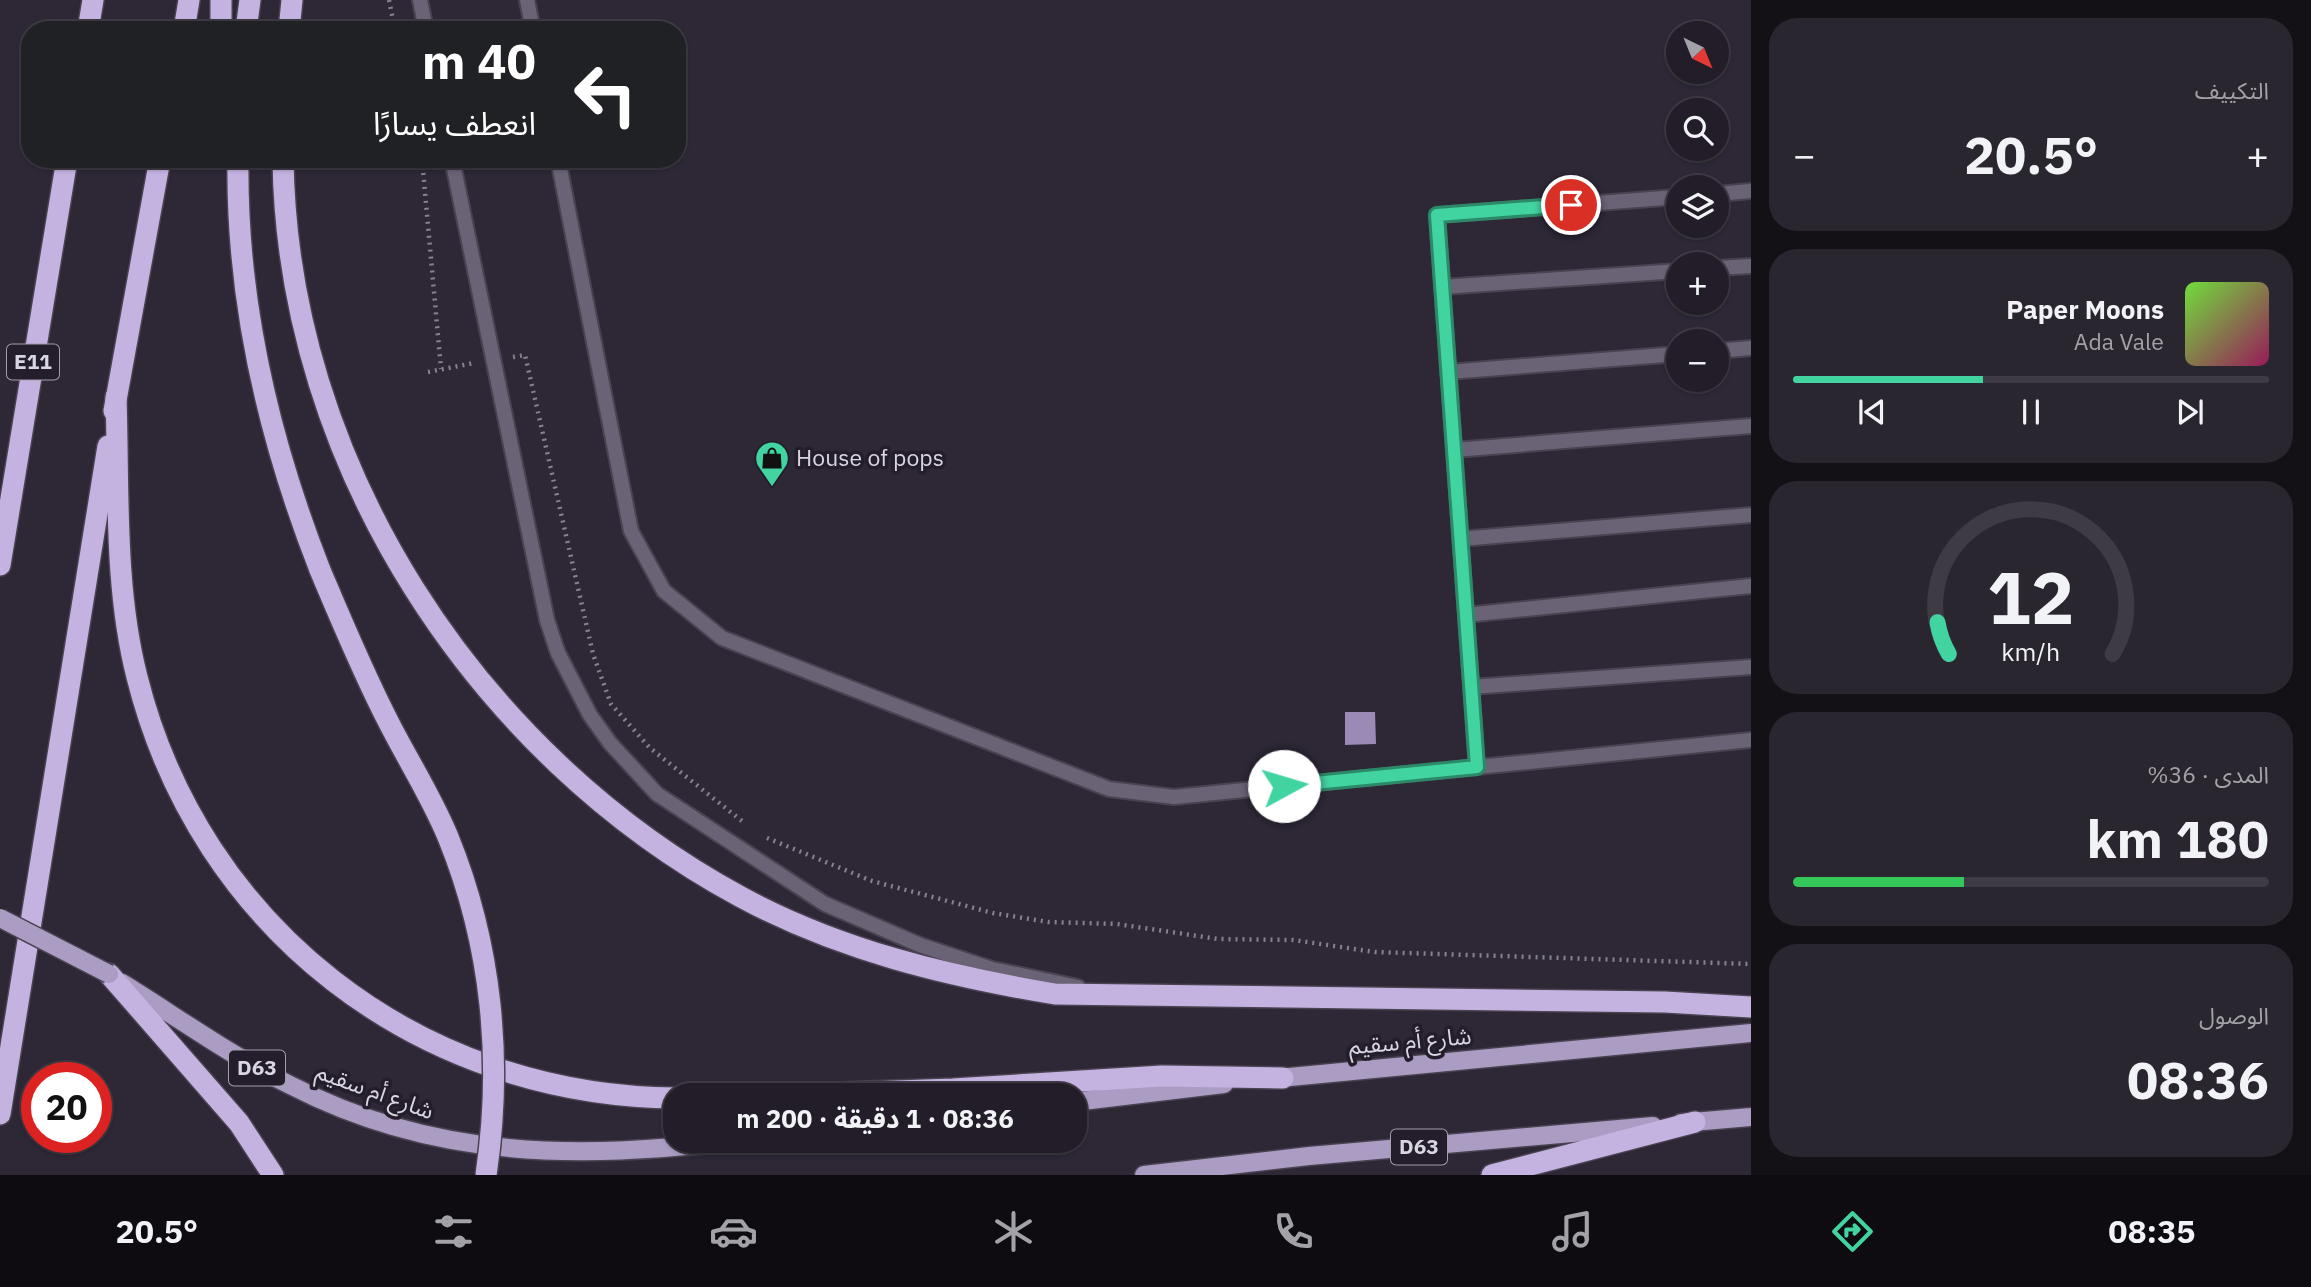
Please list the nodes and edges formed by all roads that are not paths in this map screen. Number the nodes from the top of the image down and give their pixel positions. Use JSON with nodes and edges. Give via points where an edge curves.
{"nodes":[{"id":1,"x":93,"y":0,"type":"edge"},
{"id":2,"x":189,"y":0,"type":"edge"},
{"id":3,"x":221,"y":0,"type":"edge"},
{"id":4,"x":250,"y":0,"type":"edge"},
{"id":5,"x":292,"y":0,"type":"edge"},
{"id":6,"x":420,"y":0,"type":"edge"},
{"id":7,"x":527,"y":0,"type":"edge"},
{"id":8,"x":90,"y":21,"type":"edge"},
{"id":9,"x":186,"y":21,"type":"edge"},
{"id":10,"x":221,"y":21,"type":"edge"},
{"id":11,"x":247,"y":21,"type":"edge"},
{"id":12,"x":290,"y":21,"type":"edge"},
{"id":13,"x":424,"y":21,"type":"edge"},
{"id":14,"x":531,"y":21,"type":"edge"},
{"id":15,"x":66,"y":168,"type":"edge"},
{"id":16,"x":158,"y":168,"type":"edge"},
{"id":17,"x":231,"y":168,"type":"edge"},
{"id":18,"x":238,"y":168,"type":"edge"},
{"id":19,"x":285,"y":168,"type":"edge"},
{"id":20,"x":454,"y":168,"type":"edge"},
{"id":21,"x":560,"y":168,"type":"edge"},
{"id":22,"x":1751,"y":191,"type":"edge"},
{"id":23,"x":1729,"y":193,"type":"edge"},
{"id":24,"x":1666,"y":198,"type":"edge"},
{"id":25,"x":240,"y":221,"type":"junction"},
{"id":26,"x":1751,"y":266,"type":"edge"},
{"id":27,"x":1729,"y":267,"type":"edge"},
{"id":28,"x":1666,"y":272,"type":"edge"},
{"id":29,"x":1442,"y":287,"type":"junction"},
{"id":30,"x":1751,"y":348,"type":"edge"},
{"id":31,"x":1729,"y":350,"type":"edge"},
{"id":32,"x":1666,"y":355,"type":"edge"},
{"id":33,"x":1448,"y":372,"type":"junction"},
{"id":34,"x":116,"y":397,"type":"junction"},
{"id":35,"x":1751,"y":426,"type":"edge"},
{"id":36,"x":1454,"y":450,"type":"junction"},
{"id":37,"x":1751,"y":515,"type":"edge"},
{"id":38,"x":1460,"y":539,"type":"junction"},
{"id":39,"x":0,"y":565,"type":"edge"},
{"id":40,"x":1751,"y":586,"type":"edge"},
{"id":41,"x":1466,"y":615,"type":"junction"},
{"id":42,"x":1751,"y":667,"type":"edge"},
{"id":43,"x":1471,"y":687,"type":"junction"},
{"id":44,"x":1751,"y":740,"type":"edge"},
{"id":45,"x":1477,"y":767,"type":"junction"},
{"id":46,"x":0,"y":918,"type":"edge"},
{"id":47,"x":109,"y":974,"type":"junction"},
{"id":48,"x":1127,"y":997,"type":"junction"},
{"id":49,"x":1751,"y":1007,"type":"edge"},
{"id":50,"x":1751,"y":1033,"type":"edge"},
{"id":51,"x":1283,"y":1077,"type":"junction"},
{"id":52,"x":1055,"y":1083,"type":"edge"},
{"id":53,"x":663,"y":1097,"type":"edge"},
{"id":54,"x":1087,"y":1100,"type":"edge"},
{"id":55,"x":0,"y":1114,"type":"edge"},
{"id":56,"x":1751,"y":1117,"type":"edge"},
{"id":57,"x":1695,"y":1122,"type":"junction"},
{"id":58,"x":663,"y":1150,"type":"edge"},
{"id":59,"x":273,"y":1175,"type":"edge"},
{"id":60,"x":486,"y":1175,"type":"edge"},
{"id":61,"x":1144,"y":1175,"type":"edge"},
{"id":62,"x":1492,"y":1175,"type":"edge"}],
"edges":[{"from":1,"to":8,"type":"highway"},
{"from":2,"to":9,"type":"highway"},
{"from":3,"to":10,"type":"highway"},
{"from":4,"to":11,"type":"highway"},
{"from":5,"to":12,"type":"highway"},
{"from":6,"to":13,"type":"lane"},
{"from":7,"to":14,"type":"lane"},
{"from":15,"to":39,"type":"highway","number":"E11"},
{"from":16,"to":34,"type":"highway"},
{"from":17,"to":25,"type":"highway"},
{"from":18,"to":25,"type":"highway"},
{"from":19,"to":48,"type":"highway","via":[[288,223],[307,333],[340,440],[362,492],[415,591],[446,637],[548,756],[598,801],[680,861],[799,925],[880,955],[985,982],[1055,993]]},
{"from":20,"to":48,"type":"lane","via":[[547,620],[558,653],[590,715],[633,770],[657,794],[825,904],[920,945],[992,969]]},
{"from":21,"to":45,"type":"lane","via":[[631,531],[664,591],[722,638],[1109,789],[1174,797]]},
{"from":22,"to":23,"type":"lane"},
{"from":24,"to":29,"type":"lane","via":[[1437,215]]},
{"from":25,"to":60,"type":"highway","bridge":true,"via":[[263,387],[285,474],[320,570],[372,689],[438,814],[473,911],[489,987],[495,1064]]},
{"from":26,"to":27,"type":"lane"},
{"from":28,"to":29,"type":"lane"},
{"from":29,"to":33,"type":"lane"},
{"from":30,"to":31,"type":"lane"},
{"from":32,"to":33,"type":"lane"},
{"from":33,"to":36,"type":"lane"},
{"from":34,"to":53,"type":"highway","via":[[123,591],[137,677],[183,799],[204,838],[249,899],[318,970],[426,1041],[502,1072],[558,1087]]},
{"from":34,"to":55,"type":"highway"},
{"from":35,"to":36,"type":"lane"},
{"from":36,"to":38,"type":"lane"},
{"from":37,"to":38,"type":"lane"},
{"from":38,"to":41,"type":"lane"},
{"from":40,"to":41,"type":"lane"},
{"from":41,"to":43,"type":"lane"},
{"from":42,"to":43,"type":"lane"},
{"from":43,"to":45,"type":"lane"},
{"from":44,"to":45,"type":"lane"},
{"from":46,"to":47,"type":"main road","name":"شارع أم سقيم","number":"D63","bridge":true},
{"from":47,"to":58,"type":"main road","name":"شارع أم سقيم","number":"D63","via":[[291,1086],[418,1135],[564,1154]]},
{"from":47,"to":59,"type":"highway","via":[[239,1123]]},
{"from":48,"to":49,"type":"highway","via":[[1665,1002]]},
{"from":50,"to":51,"type":"main road","name":"شارع أم سقيم"},
{"from":51,"to":52,"type":"highway","via":[[1162,1076]]},
{"from":51,"to":54,"type":"main road","name":"شارع أم سقيم"},
{"from":56,"to":57,"type":"main road","number":"D63"},
{"from":57,"to":61,"type":"main road","number":"D63"},
{"from":57,"to":62,"type":"highway"}]}
